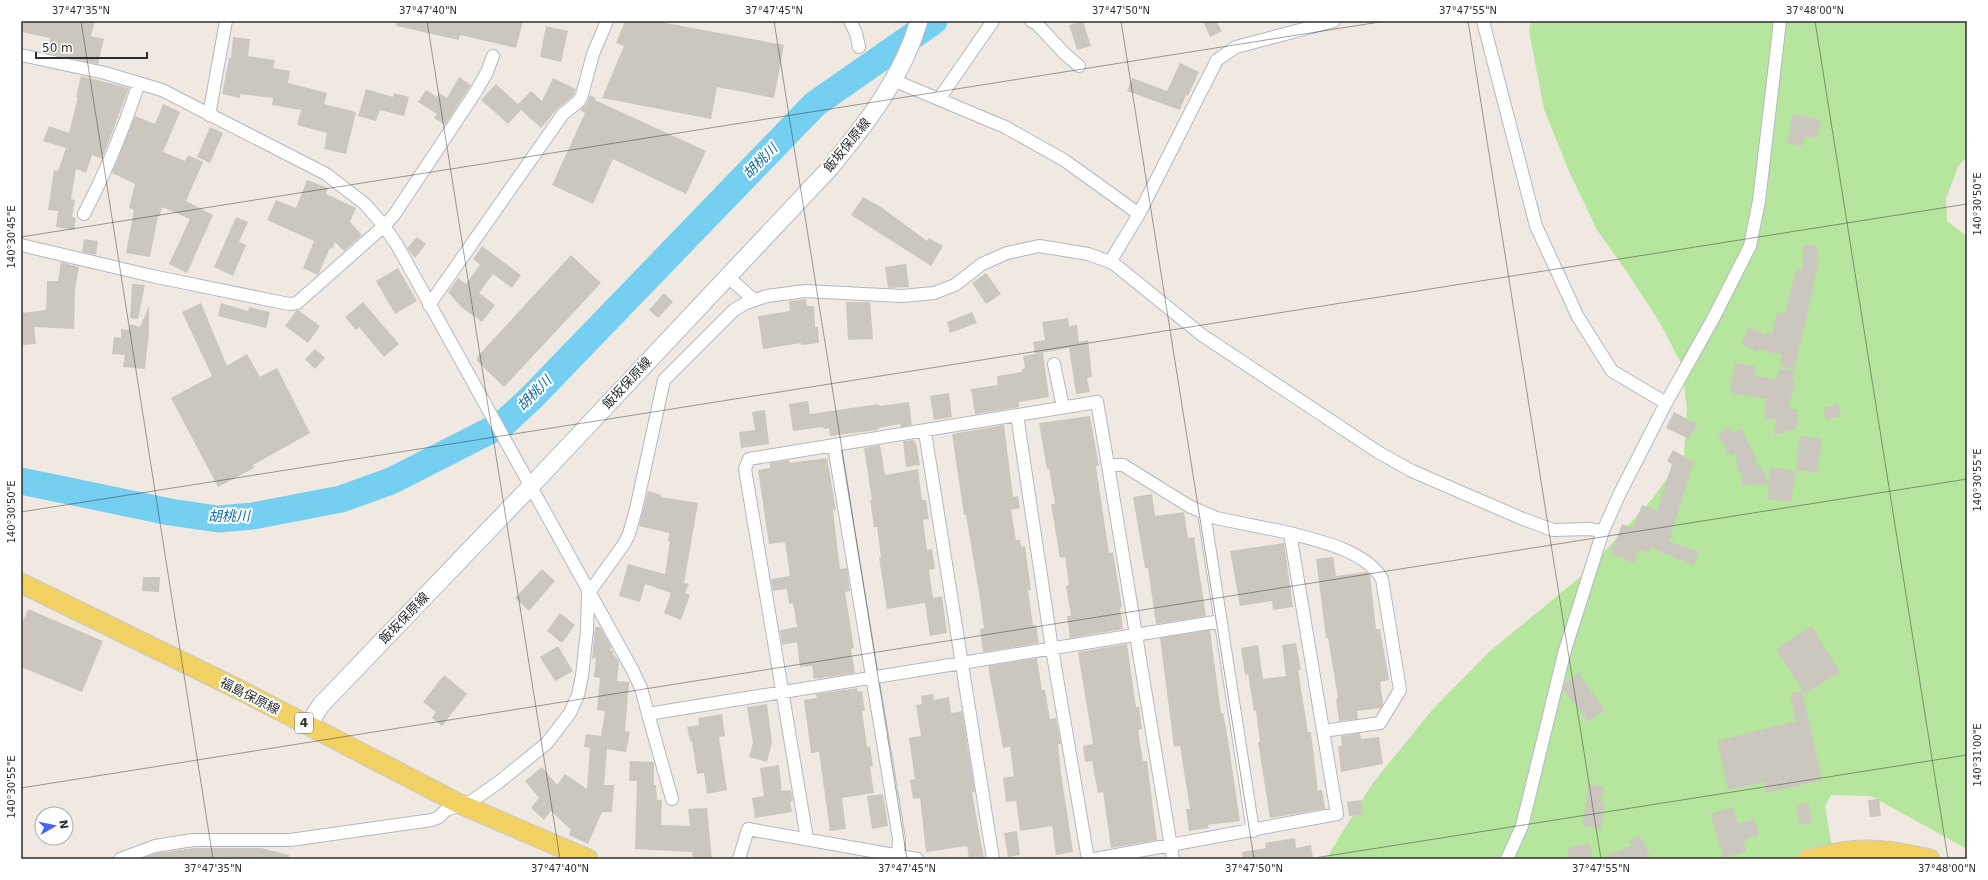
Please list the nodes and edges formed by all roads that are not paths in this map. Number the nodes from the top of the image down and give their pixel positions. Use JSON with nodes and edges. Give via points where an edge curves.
{"nodes":[{"id":1,"x":226,"y":21,"type":"edge"},
{"id":2,"x":607,"y":21,"type":"edge"},
{"id":3,"x":850,"y":21,"type":"edge"},
{"id":4,"x":919,"y":21,"type":"edge"},
{"id":5,"x":993,"y":21,"type":"edge"},
{"id":6,"x":1031,"y":21,"type":"edge"},
{"id":7,"x":1334,"y":21,"type":"edge"},
{"id":8,"x":1483,"y":21,"type":"edge"},
{"id":9,"x":1780,"y":21,"type":"edge"},
{"id":10,"x":859,"y":46,"type":"dead end"},
{"id":11,"x":21,"y":55,"type":"edge"},
{"id":12,"x":493,"y":56,"type":"dead end"},
{"id":13,"x":1079,"y":66,"type":"dead end"},
{"id":14,"x":895,"y":79,"type":"junction"},
{"id":15,"x":139,"y":83,"type":"junction"},
{"id":16,"x":939,"y":99,"type":"junction"},
{"id":17,"x":209,"y":115,"type":"junction"},
{"id":18,"x":84,"y":214,"type":"dead end"},
{"id":19,"x":1139,"y":214,"type":"junction"},
{"id":20,"x":384,"y":226,"type":"junction"},
{"id":21,"x":21,"y":245,"type":"edge"},
{"id":22,"x":1110,"y":262,"type":"junction"},
{"id":23,"x":728,"y":276,"type":"junction"},
{"id":24,"x":754,"y":300,"type":"junction"},
{"id":25,"x":429,"y":305,"type":"junction"},
{"id":26,"x":1054,"y":364,"type":"dead end"},
{"id":27,"x":1666,"y":403,"type":"junction"},
{"id":28,"x":1063,"y":407,"type":"junction"},
{"id":29,"x":1017,"y":415,"type":"junction"},
{"id":30,"x":925,"y":432,"type":"junction"},
{"id":31,"x":834,"y":446,"type":"junction"},
{"id":32,"x":1108,"y":465,"type":"junction"},
{"id":33,"x":530,"y":487,"type":"junction"},
{"id":34,"x":1204,"y":513,"type":"junction"},
{"id":35,"x":1603,"y":531,"type":"junction"},
{"id":36,"x":1290,"y":533,"type":"junction"},
{"id":37,"x":21,"y":583,"type":"edge"},
{"id":38,"x":588,"y":594,"type":"junction"},
{"id":39,"x":1221,"y":622,"type":"junction"},
{"id":40,"x":1137,"y":635,"type":"junction"},
{"id":41,"x":1052,"y":649,"type":"junction"},
{"id":42,"x":963,"y":663,"type":"junction"},
{"id":43,"x":872,"y":678,"type":"junction"},
{"id":44,"x":783,"y":693,"type":"junction"},
{"id":45,"x":648,"y":714,"type":"junction"},
{"id":46,"x":308,"y":725,"type":"junction"},
{"id":47,"x":1323,"y":731,"type":"junction"},
{"id":48,"x":672,"y":799,"type":"dead end"},
{"id":49,"x":460,"y":804,"type":"junction"},
{"id":50,"x":1253,"y":831,"type":"junction"},
{"id":51,"x":807,"y":839,"type":"junction"},
{"id":52,"x":1172,"y":846,"type":"junction"},
{"id":53,"x":898,"y":855,"type":"junction"},
{"id":54,"x":120,"y":859,"type":"edge"},
{"id":55,"x":588,"y":859,"type":"edge"},
{"id":56,"x":739,"y":859,"type":"edge"},
{"id":57,"x":917,"y":859,"type":"edge"},
{"id":58,"x":993,"y":859,"type":"edge"},
{"id":59,"x":1088,"y":859,"type":"edge"},
{"id":60,"x":1095,"y":859,"type":"edge"},
{"id":61,"x":1173,"y":859,"type":"edge"},
{"id":62,"x":1507,"y":859,"type":"edge"},
{"id":63,"x":1808,"y":859,"type":"edge"},
{"id":64,"x":1930,"y":859,"type":"edge"}],
"edges":[{"from":1,"to":17,"type":"street"},
{"from":2,"to":25,"type":"street","via":[[593,54],[582,95],[560,118]]},
{"from":3,"to":10,"type":"street"},
{"from":4,"to":14,"type":"main road","name":"飯坂保原線"},
{"from":5,"to":16,"type":"street"},
{"from":6,"to":13,"type":"street"},
{"from":7,"to":19,"type":"street","via":[[1236,47],[1217,60]]},
{"from":8,"to":27,"type":"street","via":[[1536,226],[1580,320],[1612,371]]},
{"from":9,"to":27,"type":"street","via":[[1753,238],[1742,264]]},
{"from":11,"to":15,"type":"street"},
{"from":12,"to":20,"type":"street","via":[[475,93],[394,215]]},
{"from":14,"to":16,"type":"street"},
{"from":14,"to":23,"type":"main road","name":"飯坂保原線","via":[[861,130],[829,169]]},
{"from":15,"to":17,"type":"street","via":[[162,90]]},
{"from":15,"to":18,"type":"street","via":[[114,150]]},
{"from":16,"to":19,"type":"street","via":[[1005,127],[1064,160]]},
{"from":17,"to":20,"type":"street","via":[[326,174],[364,204]]},
{"from":19,"to":22,"type":"street"},
{"from":20,"to":21,"type":"street","via":[[297,303],[289,304],[152,276]]},
{"from":20,"to":25,"type":"street"},
{"from":22,"to":24,"type":"street","via":[[1088,254],[1039,246],[1007,253],[982,264],[955,285],[934,294],[902,296],[805,291]]},
{"from":22,"to":35,"type":"street","via":[[1202,335],[1372,448],[1412,470],[1553,530]]},
{"from":23,"to":24,"type":"street"},
{"from":23,"to":33,"type":"main road","name":"飯坂保原線"},
{"from":24,"to":38,"type":"street","via":[[734,310],[664,380],[629,534]]},
{"from":25,"to":33,"type":"street"},
{"from":26,"to":28,"type":"street"},
{"from":27,"to":35,"type":"street"},
{"from":28,"to":29,"type":"street"},
{"from":28,"to":32,"type":"street","via":[[1098,402]]},
{"from":29,"to":30,"type":"street"},
{"from":29,"to":41,"type":"street"},
{"from":30,"to":31,"type":"street"},
{"from":30,"to":42,"type":"street"},
{"from":31,"to":43,"type":"street"},
{"from":31,"to":44,"type":"street","via":[[749,459],[745,469]]},
{"from":32,"to":34,"type":"street","via":[[1124,465],[1130,468]]},
{"from":32,"to":40,"type":"street"},
{"from":33,"to":38,"type":"street"},
{"from":33,"to":46,"type":"main road","name":"飯坂保原線","via":[[321,705]]},
{"from":34,"to":36,"type":"street","via":[[1216,518]]},
{"from":34,"to":39,"type":"street"},
{"from":35,"to":62,"type":"street","via":[[1565,650],[1522,826]]},
{"from":36,"to":47,"type":"street"},
{"from":36,"to":47,"type":"street","via":[[1336,546],[1376,569],[1382,579],[1400,690],[1380,723]]},
{"from":37,"to":46,"type":"main road","name":"福島保原線","number":"4"},
{"from":38,"to":45,"type":"street","via":[[634,674]]},
{"from":38,"to":49,"type":"street","via":[[582,676],[578,695],[570,713],[536,753],[479,796]]},
{"from":39,"to":40,"type":"street"},
{"from":39,"to":50,"type":"street"},
{"from":40,"to":41,"type":"street"},
{"from":40,"to":52,"type":"street"},
{"from":41,"to":42,"type":"street"},
{"from":41,"to":59,"type":"street"},
{"from":42,"to":43,"type":"street"},
{"from":42,"to":58,"type":"street"},
{"from":43,"to":44,"type":"street"},
{"from":43,"to":53,"type":"street","via":[[900,839]]},
{"from":44,"to":45,"type":"street"},
{"from":44,"to":51,"type":"street"},
{"from":45,"to":48,"type":"street"},
{"from":46,"to":49,"type":"main road","name":"福島保原線","number":"4"},
{"from":47,"to":50,"type":"street","via":[[1337,814]]},
{"from":49,"to":54,"type":"street","via":[[446,810],[439,817],[418,823],[290,840],[193,840],[155,846]]},
{"from":49,"to":55,"type":"main road","name":"福島保原線","number":"4"},
{"from":50,"to":52,"type":"street"},
{"from":51,"to":53,"type":"street"},
{"from":51,"to":56,"type":"street","via":[[748,829]]},
{"from":52,"to":60,"type":"street"},
{"from":52,"to":61,"type":"street"},
{"from":53,"to":57,"type":"street"},
{"from":63,"to":64,"type":"main road","via":[[1851,851],[1875,850],[1897,851]]}]}
